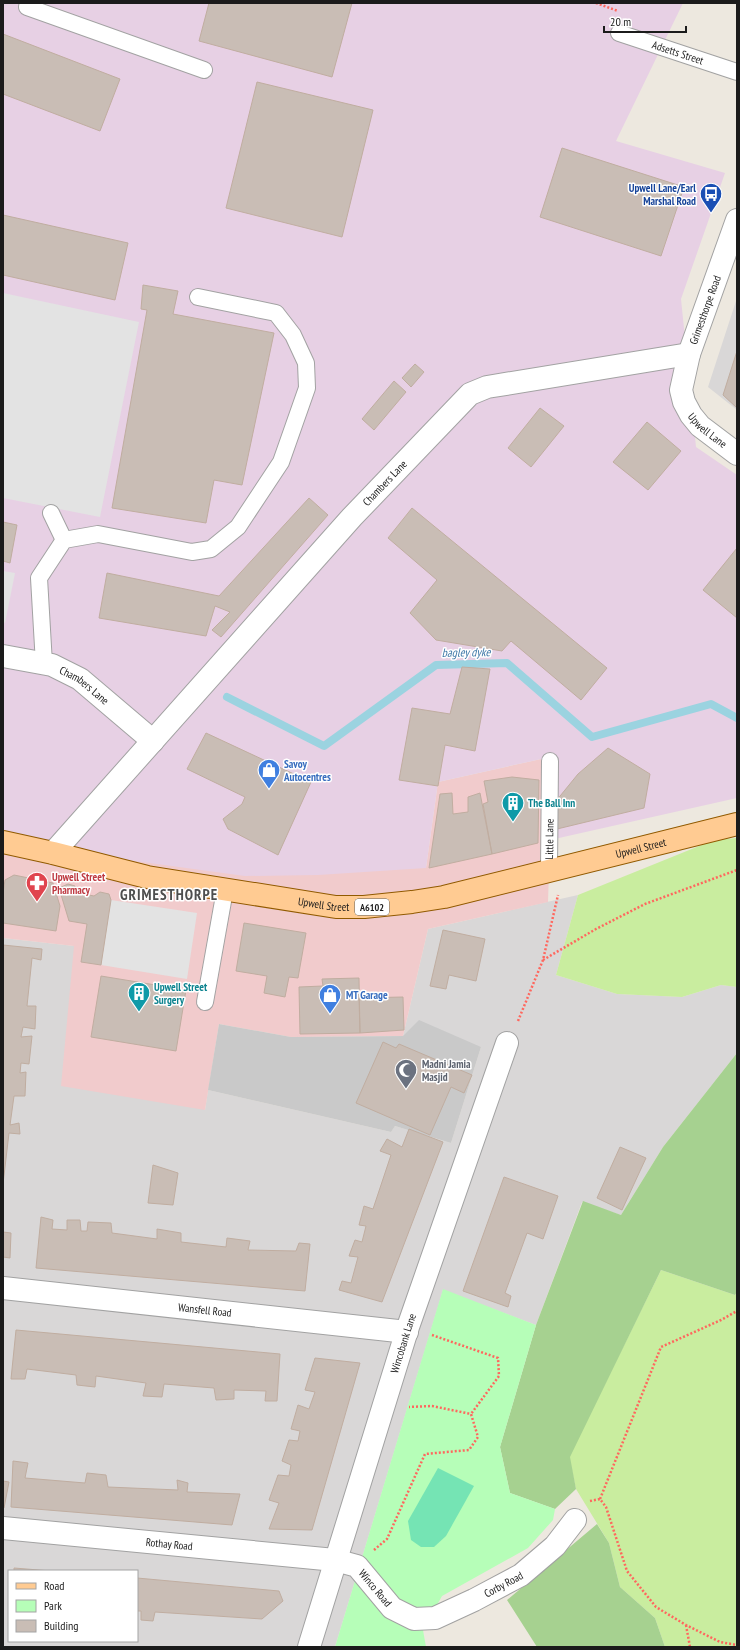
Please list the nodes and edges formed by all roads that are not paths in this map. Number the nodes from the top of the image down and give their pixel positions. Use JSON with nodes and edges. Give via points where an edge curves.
{"nodes":[{"id":1,"x":28,"y":3,"type":"edge"},
{"id":2,"x":619,"y":33,"type":"dead end"},
{"id":3,"x":204,"y":70,"type":"dead end"},
{"id":4,"x":737,"y":72,"type":"edge"},
{"id":5,"x":737,"y":220,"type":"edge"},
{"id":6,"x":198,"y":297,"type":"dead end"},
{"id":7,"x":689,"y":354,"type":"junction"},
{"id":8,"x":684,"y":402,"type":"joint"},
{"id":9,"x":737,"y":454,"type":"edge"},
{"id":10,"x":51,"y":513,"type":"dead end"},
{"id":11,"x":64,"y":540,"type":"junction"},
{"id":12,"x":3,"y":656,"type":"edge"},
{"id":13,"x":44,"y":664,"type":"junction"},
{"id":14,"x":153,"y":741,"type":"junction"},
{"id":15,"x":550,"y":761,"type":"dead end"},
{"id":16,"x":737,"y":824,"type":"edge"},
{"id":17,"x":3,"y":842,"type":"edge"},
{"id":18,"x":53,"y":853,"type":"junction"},
{"id":19,"x":556,"y":868,"type":"junction"},
{"id":20,"x":225,"y":890,"type":"junction"},
{"id":21,"x":205,"y":1002,"type":"dead end"},
{"id":22,"x":507,"y":1043,"type":"road end"},
{"id":23,"x":3,"y":1288,"type":"edge"},
{"id":24,"x":408,"y":1329,"type":"junction"},
{"id":25,"x":575,"y":1520,"type":"road end"},
{"id":26,"x":3,"y":1528,"type":"edge"},
{"id":27,"x":336,"y":1560,"type":"junction"},
{"id":28,"x":414,"y":1619,"type":"joint"},
{"id":29,"x":309,"y":1647,"type":"edge"}],
"edges":[{"from":1,"to":3,"type":"lane","via":[[27,7]]},
{"from":2,"to":4,"type":"lane","name":"Adsetts Street"},
{"from":5,"to":7,"type":"street","name":"Grimesthorpe Road"},
{"from":6,"to":11,"type":"lane","via":[[276,313],[293,335],[306,363],[307,388],[282,462],[238,527],[211,548],[192,552],[98,534]]},
{"from":7,"to":8,"type":"street","name":"Grimesthorpe Road","via":[[681,390]]},
{"from":7,"to":14,"type":"street","name":"Chambers Lane","via":[[487,387],[470,394],[352,517]]},
{"from":8,"to":9,"type":"street","name":"Upwell Lane","via":[[700,426]]},
{"from":10,"to":11,"type":"lane"},
{"from":11,"to":13,"type":"lane","via":[[39,578]]},
{"from":12,"to":13,"type":"street","name":"Chambers Lane"},
{"from":13,"to":14,"type":"street","name":"Chambers Lane","via":[[52,665],[80,679]]},
{"from":14,"to":18,"type":"street","name":"Chambers Lane"},
{"from":15,"to":19,"type":"lane","name":"Little Lane"},
{"from":16,"to":19,"type":"main road","name":"Upwell Street","number":"A6102"},
{"from":17,"to":18,"type":"main road","name":"Upwell Street","number":"A6102"},
{"from":18,"to":20,"type":"main road","name":"Upwell Street","number":"A6102","via":[[147,877]]},
{"from":19,"to":20,"type":"main road","name":"Upwell Street","number":"A6102","via":[[444,897],[364,907],[336,907]]},
{"from":20,"to":21,"type":"lane"},
{"from":22,"to":24,"type":"street","name":"Wincobank Lane"},
{"from":23,"to":24,"type":"street","name":"Wansfell Road"},
{"from":24,"to":27,"type":"street","name":"Wincobank Lane"},
{"from":25,"to":28,"type":"street","name":"Corby Road","via":[[555,1546],[521,1575],[434,1618]]},
{"from":26,"to":27,"type":"street","name":"Rothay Road"},
{"from":27,"to":28,"type":"street","name":"Winco Road","via":[[357,1566],[392,1608]]},
{"from":27,"to":29,"type":"street","name":"Wincobank Lane"}]}
